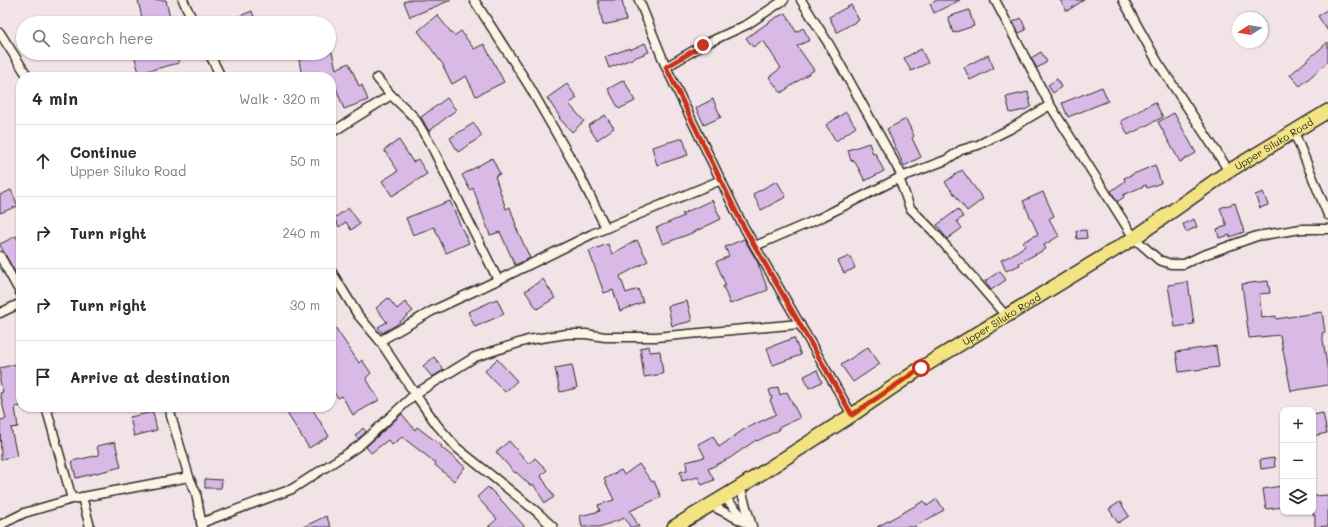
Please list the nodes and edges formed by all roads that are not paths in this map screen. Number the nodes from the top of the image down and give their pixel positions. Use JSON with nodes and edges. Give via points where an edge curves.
{"nodes":[{"id":1,"x":183,"y":0,"type":"edge"},
{"id":2,"x":474,"y":0,"type":"edge"},
{"id":3,"x":639,"y":0,"type":"edge"},
{"id":4,"x":784,"y":0,"type":"edge"},
{"id":5,"x":801,"y":0,"type":"edge"},
{"id":6,"x":995,"y":0,"type":"edge"},
{"id":7,"x":1123,"y":0,"type":"edge"},
{"id":8,"x":191,"y":16,"type":"edge"},
{"id":9,"x":0,"y":33,"type":"edge"},
{"id":10,"x":16,"y":58,"type":"edge"},
{"id":11,"x":17,"y":60,"type":"edge"},
{"id":12,"x":212,"y":60,"type":"edge"},
{"id":13,"x":666,"y":67,"type":"junction"},
{"id":14,"x":25,"y":72,"type":"edge"},
{"id":15,"x":218,"y":72,"type":"edge"},
{"id":16,"x":377,"y":78,"type":"dead end"},
{"id":17,"x":391,"y":95,"type":"junction"},
{"id":18,"x":1050,"y":105,"type":"junction"},
{"id":19,"x":1328,"y":111,"type":"edge"},
{"id":20,"x":336,"y":130,"type":"edge"},
{"id":21,"x":1294,"y":132,"type":"junction"},
{"id":22,"x":1230,"y":172,"type":"junction"},
{"id":23,"x":899,"y":178,"type":"junction"},
{"id":24,"x":721,"y":180,"type":"junction"},
{"id":25,"x":1328,"y":215,"type":"edge"},
{"id":26,"x":606,"y":228,"type":"junction"},
{"id":27,"x":1328,"y":231,"type":"edge"},
{"id":28,"x":1134,"y":238,"type":"junction"},
{"id":29,"x":755,"y":246,"type":"junction"},
{"id":30,"x":0,"y":256,"type":"edge"},
{"id":31,"x":336,"y":279,"type":"edge"},
{"id":32,"x":498,"y":280,"type":"junction"},
{"id":33,"x":16,"y":285,"type":"edge"},
{"id":34,"x":16,"y":305,"type":"edge"},
{"id":35,"x":0,"y":312,"type":"edge"},
{"id":36,"x":1006,"y":316,"type":"junction"},
{"id":37,"x":800,"y":324,"type":"junction"},
{"id":38,"x":380,"y":341,"type":"junction"},
{"id":39,"x":415,"y":394,"type":"junction"},
{"id":40,"x":47,"y":412,"type":"edge"},
{"id":41,"x":171,"y":412,"type":"edge"},
{"id":42,"x":852,"y":415,"type":"junction"},
{"id":43,"x":189,"y":477,"type":"junction"},
{"id":44,"x":740,"y":487,"type":"junction"},
{"id":45,"x":82,"y":497,"type":"junction"},
{"id":46,"x":724,"y":497,"type":"junction"},
{"id":47,"x":72,"y":499,"type":"junction"},
{"id":48,"x":710,"y":505,"type":"junction"},
{"id":49,"x":0,"y":525,"type":"edge"},
{"id":50,"x":202,"y":525,"type":"edge"},
{"id":51,"x":752,"y":526,"type":"edge"},
{"id":52,"x":90,"y":527,"type":"edge"},
{"id":53,"x":553,"y":527,"type":"edge"},
{"id":54,"x":674,"y":527,"type":"edge"}],
"edges":[{"from":1,"to":8,"type":"street"},
{"from":2,"to":26,"type":"street","via":[[528,84],[575,166]]},
{"from":3,"to":13,"type":"street"},
{"from":4,"to":13,"type":"street","via":[[748,24],[703,45]]},
{"from":5,"to":23,"type":"street","via":[[830,46],[899,170]]},
{"from":6,"to":18,"type":"street"},
{"from":7,"to":22,"type":"street","via":[[1157,61]]},
{"from":9,"to":10,"type":"street"},
{"from":11,"to":14,"type":"street"},
{"from":12,"to":15,"type":"street"},
{"from":13,"to":24,"type":"street"},
{"from":16,"to":17,"type":"street"},
{"from":17,"to":20,"type":"street"},
{"from":17,"to":32,"type":"street","via":[[414,117],[432,147]]},
{"from":18,"to":23,"type":"street","via":[[978,145]]},
{"from":18,"to":28,"type":"street"},
{"from":19,"to":21,"type":"main road","name":"Upper Siluko Road"},
{"from":21,"to":22,"type":"main road","name":"Upper Siluko Road"},
{"from":21,"to":25,"type":"street"},
{"from":22,"to":28,"type":"main road","name":"Upper Siluko Road"},
{"from":23,"to":29,"type":"street","via":[[818,219]]},
{"from":23,"to":36,"type":"street","via":[[910,208]]},
{"from":24,"to":26,"type":"street"},
{"from":24,"to":29,"type":"street"},
{"from":26,"to":32,"type":"street"},
{"from":27,"to":28,"type":"street","via":[[1301,229],[1257,236],[1184,264],[1171,264],[1159,260]]},
{"from":28,"to":36,"type":"main road","name":"Upper Siluko Road"},
{"from":29,"to":37,"type":"street"},
{"from":30,"to":33,"type":"street"},
{"from":31,"to":38,"type":"street","via":[[358,315]]},
{"from":32,"to":38,"type":"street","via":[[432,311]]},
{"from":34,"to":35,"type":"street"},
{"from":36,"to":42,"type":"main road","name":"Upper Siluko Road","via":[[921,368]]},
{"from":37,"to":39,"type":"street","via":[[656,337],[567,334],[528,340],[475,357]]},
{"from":37,"to":42,"type":"street"},
{"from":38,"to":39,"type":"street"},
{"from":39,"to":50,"type":"street","via":[[352,451],[292,489]]},
{"from":39,"to":53,"type":"street","via":[[436,425],[457,448]]},
{"from":40,"to":47,"type":"street"},
{"from":41,"to":43,"type":"street"},
{"from":42,"to":44,"type":"main road","name":"Upper Siluko Road"},
{"from":43,"to":45,"type":"street"},
{"from":43,"to":50,"type":"street","via":[[196,493]]},
{"from":44,"to":46,"type":"main road","name":"Upper Siluko Road"},
{"from":44,"to":51,"type":"street"},
{"from":45,"to":47,"type":"street"},
{"from":45,"to":52,"type":"street"},
{"from":46,"to":48,"type":"main road","name":"Upper Siluko Road"},
{"from":46,"to":51,"type":"street"},
{"from":47,"to":49,"type":"street","via":[[24,513]]},
{"from":48,"to":51,"type":"street"},
{"from":48,"to":54,"type":"main road","name":"Upper Siluko Road"}]}
